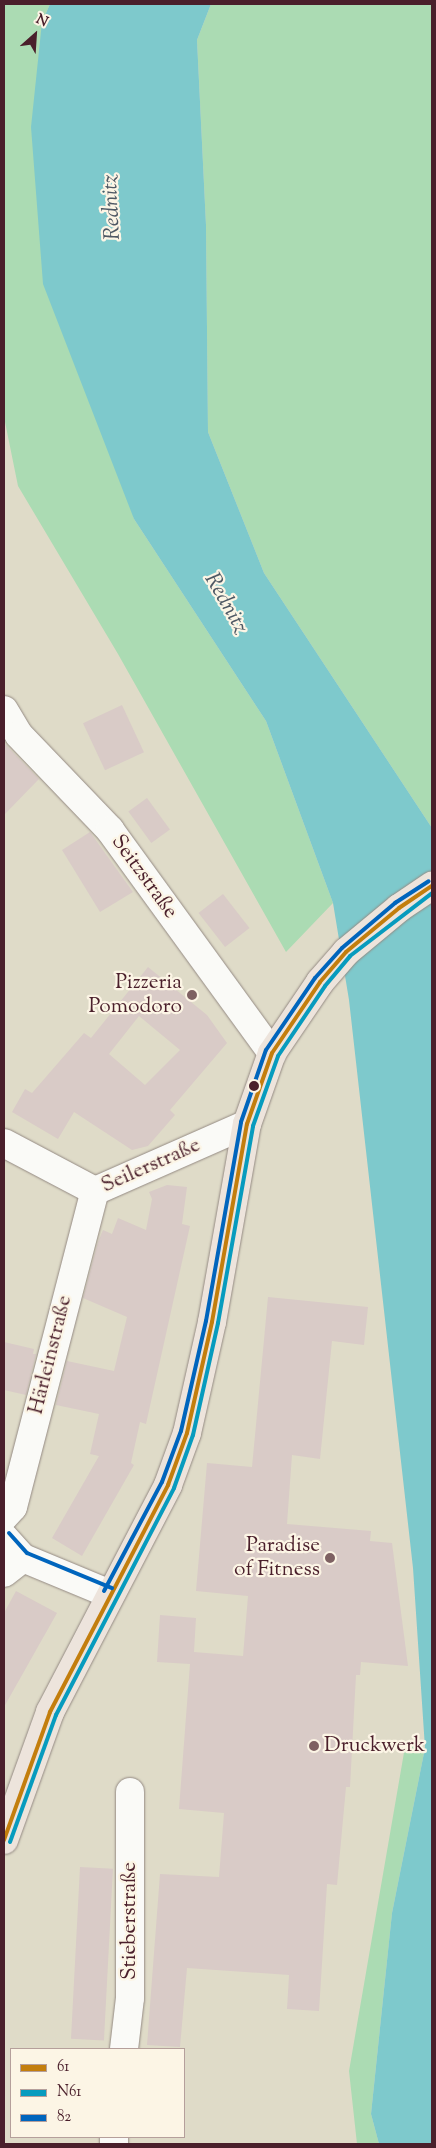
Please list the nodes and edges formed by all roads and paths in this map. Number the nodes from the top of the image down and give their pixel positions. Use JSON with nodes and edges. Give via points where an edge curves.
{"nodes":[{"id":1,"x":4,"y":710,"type":"edge"},
{"id":2,"x":432,"y":886,"type":"edge"},
{"id":3,"x":272,"y":1053,"type":"junction"},
{"id":4,"x":247,"y":1124,"type":"junction"},
{"id":5,"x":4,"y":1143,"type":"edge"},
{"id":6,"x":95,"y":1192,"type":"junction"},
{"id":7,"x":4,"y":1517,"type":"edge"},
{"id":8,"x":4,"y":1537,"type":"edge"},
{"id":9,"x":14,"y":1565,"type":"edge"},
{"id":10,"x":110,"y":1594,"type":"junction"},
{"id":11,"x":130,"y":1792,"type":"dead end"},
{"id":12,"x":4,"y":1840,"type":"edge"},
{"id":13,"x":124,"y":2048,"type":"edge"}],
"edges":[{"from":1,"to":3,"type":"street","name":"Seitzstraße","via":[[19,735],[110,830]]},
{"from":2,"to":3,"type":"main road","via":[[399,908],[346,952],[294,1018]]},
{"from":3,"to":4,"type":"main road"},
{"from":4,"to":6,"type":"street","name":"Seilerstraße"},
{"from":4,"to":10,"type":"main road","via":[[212,1322],[187,1432],[168,1485]]},
{"from":5,"to":6,"type":"street","name":"Seilerstraße"},
{"from":6,"to":7,"type":"street","name":"Härleinstraße","via":[[13,1506]]},
{"from":8,"to":9,"type":"street"},
{"from":9,"to":10,"type":"street"},
{"from":10,"to":12,"type":"main road","via":[[50,1712]]},
{"from":11,"to":13,"type":"street","name":"Stieberstraße","via":[[130,1998]]}]}
